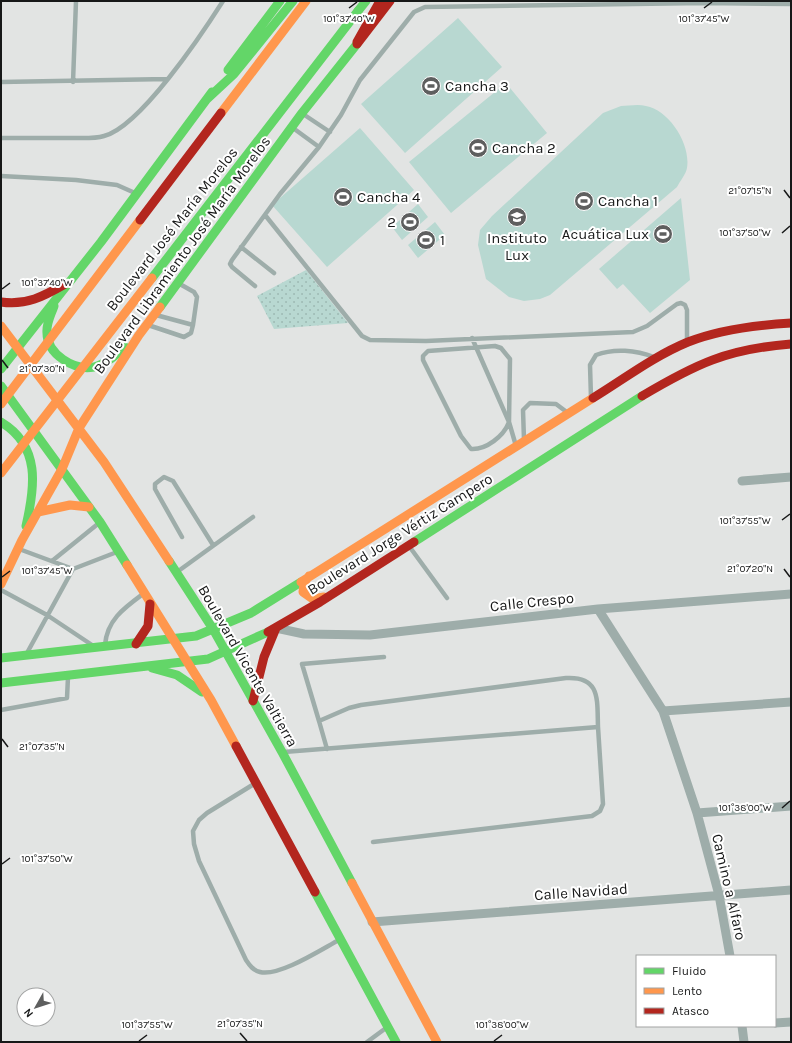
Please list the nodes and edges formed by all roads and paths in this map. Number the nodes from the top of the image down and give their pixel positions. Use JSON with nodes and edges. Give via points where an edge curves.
{"nodes":[{"id":1,"x":76,"y":1,"type":"edge"},
{"id":2,"x":223,"y":1,"type":"edge"},
{"id":3,"x":280,"y":1,"type":"edge"},
{"id":4,"x":293,"y":1,"type":"edge"},
{"id":5,"x":306,"y":1,"type":"edge"},
{"id":6,"x":366,"y":1,"type":"edge"},
{"id":7,"x":380,"y":1,"type":"edge"},
{"id":8,"x":390,"y":1,"type":"edge"},
{"id":9,"x":789,"y":3,"type":"edge"},
{"id":10,"x":578,"y":4,"type":"edge"},
{"id":11,"x":358,"y":42,"type":"junction"},
{"id":12,"x":168,"y":79,"type":"junction"},
{"id":13,"x":1,"y":82,"type":"edge"},
{"id":14,"x":72,"y":82,"type":"junction"},
{"id":15,"x":206,"y":100,"type":"junction"},
{"id":16,"x":302,"y":113,"type":"junction"},
{"id":17,"x":292,"y":128,"type":"junction"},
{"id":18,"x":330,"y":132,"type":"junction"},
{"id":19,"x":1,"y":138,"type":"edge"},
{"id":20,"x":319,"y":147,"type":"junction"},
{"id":21,"x":1,"y":176,"type":"edge"},
{"id":22,"x":136,"y":194,"type":"junction"},
{"id":23,"x":264,"y":215,"type":"junction"},
{"id":24,"x":241,"y":247,"type":"junction"},
{"id":25,"x":274,"y":273,"type":"dead end"},
{"id":26,"x":71,"y":280,"type":"junction"},
{"id":27,"x":178,"y":283,"type":"junction"},
{"id":28,"x":255,"y":286,"type":"dead end"},
{"id":29,"x":56,"y":299,"type":"junction"},
{"id":30,"x":1,"y":302,"type":"edge"},
{"id":31,"x":154,"y":314,"type":"junction"},
{"id":32,"x":787,"y":321,"type":"edge"},
{"id":33,"x":146,"y":325,"type":"junction"},
{"id":34,"x":192,"y":325,"type":"junction"},
{"id":35,"x":1,"y":326,"type":"edge"},
{"id":36,"x":139,"y":335,"type":"junction"},
{"id":37,"x":472,"y":338,"type":"junction"},
{"id":38,"x":426,"y":340,"type":"junction"},
{"id":39,"x":687,"y":343,"type":"junction"},
{"id":40,"x":791,"y":344,"type":"edge"},
{"id":41,"x":18,"y":347,"type":"junction"},
{"id":42,"x":476,"y":348,"type":"junction"},
{"id":43,"x":428,"y":351,"type":"junction"},
{"id":44,"x":657,"y":358,"type":"junction"},
{"id":45,"x":1,"y":369,"type":"edge"},
{"id":46,"x":1,"y":386,"type":"edge"},
{"id":47,"x":591,"y":400,"type":"junction"},
{"id":48,"x":1,"y":404,"type":"edge"},
{"id":49,"x":569,"y":414,"type":"junction"},
{"id":50,"x":1,"y":422,"type":"edge"},
{"id":51,"x":509,"y":422,"type":"junction"},
{"id":52,"x":79,"y":428,"type":"junction"},
{"id":53,"x":520,"y":444,"type":"junction"},
{"id":54,"x":62,"y":468,"type":"junction"},
{"id":55,"x":1,"y":473,"type":"edge"},
{"id":56,"x":791,"y":477,"type":"edge"},
{"id":57,"x":742,"y":481,"type":"dead end"},
{"id":58,"x":89,"y":507,"type":"junction"},
{"id":59,"x":38,"y":512,"type":"junction"},
{"id":60,"x":253,"y":517,"type":"dead end"},
{"id":61,"x":100,"y":522,"type":"junction"},
{"id":62,"x":182,"y":537,"type":"dead end"},
{"id":63,"x":22,"y":540,"type":"junction"},
{"id":64,"x":213,"y":545,"type":"junction"},
{"id":65,"x":408,"y":545,"type":"junction"},
{"id":66,"x":19,"y":549,"type":"junction"},
{"id":67,"x":118,"y":552,"type":"junction"},
{"id":68,"x":52,"y":561,"type":"junction"},
{"id":69,"x":73,"y":569,"type":"junction"},
{"id":70,"x":176,"y":573,"type":"junction"},
{"id":71,"x":309,"y":576,"type":"junction"},
{"id":72,"x":1,"y":584,"type":"edge"},
{"id":73,"x":1,"y":590,"type":"edge"},
{"id":74,"x":144,"y":593,"type":"junction"},
{"id":75,"x":331,"y":594,"type":"junction"},
{"id":76,"x":791,"y":594,"type":"edge"},
{"id":77,"x":447,"y":598,"type":"dead end"},
{"id":78,"x":150,"y":602,"type":"junction"},
{"id":79,"x":598,"y":609,"type":"junction"},
{"id":80,"x":47,"y":616,"type":"junction"},
{"id":81,"x":276,"y":628,"type":"junction"},
{"id":82,"x":213,"y":630,"type":"junction"},
{"id":83,"x":172,"y":640,"type":"junction"},
{"id":84,"x":136,"y":644,"type":"junction"},
{"id":85,"x":101,"y":648,"type":"junction"},
{"id":86,"x":227,"y":652,"type":"junction"},
{"id":87,"x":25,"y":656,"type":"junction"},
{"id":88,"x":2,"y":657,"type":"edge"},
{"id":89,"x":384,"y":657,"type":"dead end"},
{"id":90,"x":186,"y":661,"type":"junction"},
{"id":91,"x":144,"y":666,"type":"junction"},
{"id":92,"x":68,"y":675,"type":"junction"},
{"id":93,"x":1,"y":683,"type":"edge"},
{"id":94,"x":211,"y":700,"type":"junction"},
{"id":95,"x":254,"y":701,"type":"junction"},
{"id":96,"x":791,"y":702,"type":"edge"},
{"id":97,"x":1,"y":710,"type":"edge"},
{"id":98,"x":663,"y":711,"type":"junction"},
{"id":99,"x":320,"y":722,"type":"junction"},
{"id":100,"x":598,"y":727,"type":"junction"},
{"id":101,"x":327,"y":749,"type":"junction"},
{"id":102,"x":282,"y":752,"type":"junction"},
{"id":103,"x":256,"y":783,"type":"junction"},
{"id":104,"x":791,"y":806,"type":"edge"},
{"id":105,"x":697,"y":813,"type":"junction"},
{"id":106,"x":373,"y":842,"type":"dead end"},
{"id":107,"x":791,"y":890,"type":"edge"},
{"id":108,"x":719,"y":895,"type":"junction"},
{"id":109,"x":372,"y":922,"type":"junction"},
{"id":110,"x":341,"y":939,"type":"junction"},
{"id":111,"x":730,"y":955,"type":"edge"},
{"id":112,"x":791,"y":1022,"type":"edge"},
{"id":113,"x":776,"y":1023,"type":"edge"},
{"id":114,"x":388,"y":1027,"type":"junction"},
{"id":115,"x":742,"y":1027,"type":"edge"},
{"id":116,"x":367,"y":1042,"type":"edge"},
{"id":117,"x":396,"y":1042,"type":"edge"},
{"id":118,"x":437,"y":1042,"type":"edge"},
{"id":119,"x":744,"y":1042,"type":"edge"}],
"edges":[{"from":1,"to":14,"type":"lane"},
{"from":2,"to":12,"type":"lane"},
{"from":3,"to":15,"type":"main road"},
{"from":4,"to":15,"type":"main road","via":[[234,74]]},
{"from":5,"to":48,"type":"main road","name":"Boulevard José María Morelos","bridge":true},
{"from":6,"to":55,"type":"main road","name":"Boulevard José María Morelos","bridge":true},
{"from":7,"to":11,"type":"main road"},
{"from":8,"to":11,"type":"main road","name":"Boulevard Libramiento José María Morelos"},
{"from":9,"to":10,"type":"lane"},
{"from":10,"to":18,"type":"lane","via":[[420,9],[409,17],[354,88]]},
{"from":11,"to":16,"type":"main road","name":"Boulevard Libramiento José María Morelos"},
{"from":12,"to":14,"type":"lane"},
{"from":12,"to":19,"type":"lane","via":[[129,123],[104,137]]},
{"from":13,"to":14,"type":"lane"},
{"from":15,"to":22,"type":"main road"},
{"from":16,"to":17,"type":"main road","name":"Boulevard Libramiento José María Morelos"},
{"from":16,"to":18,"type":"lane"},
{"from":17,"to":20,"type":"lane"},
{"from":17,"to":27,"type":"main road","name":"Boulevard Libramiento José María Morelos"},
{"from":18,"to":20,"type":"lane"},
{"from":20,"to":23,"type":"lane"},
{"from":21,"to":22,"type":"lane","via":[[117,184]]},
{"from":22,"to":26,"type":"main road"},
{"from":23,"to":24,"type":"lane"},
{"from":23,"to":38,"type":"lane","via":[[362,336],[379,341]]},
{"from":24,"to":25,"type":"lane"},
{"from":24,"to":28,"type":"lane","via":[[230,264],[238,274]]},
{"from":26,"to":29,"type":"main road"},
{"from":26,"to":30,"type":"main road","via":[[40,298],[14,305]]},
{"from":27,"to":31,"type":"main road","name":"Boulevard Libramiento José María Morelos"},
{"from":27,"to":34,"type":"lane","via":[[194,292],[197,297]]},
{"from":29,"to":36,"type":"main road","via":[[47,328],[47,337],[57,354],[76,366],[92,368],[106,362]]},
{"from":29,"to":41,"type":"main road"},
{"from":31,"to":33,"type":"main road","name":"Boulevard Libramiento José María Morelos"},
{"from":31,"to":34,"type":"lane"},
{"from":32,"to":39,"type":"main road","name":"Boulevard Jorge Vértiz Campero","via":[[726,332]]},
{"from":33,"to":34,"type":"lane","via":[[184,337],[191,333]]},
{"from":33,"to":36,"type":"main road","name":"Boulevard Libramiento José María Morelos"},
{"from":35,"to":41,"type":"main road","name":"Boulevard Vicente Valtierra"},
{"from":36,"to":52,"type":"main road","name":"Boulevard Libramiento José María Morelos"},
{"from":37,"to":38,"type":"lane"},
{"from":37,"to":39,"type":"lane","via":[[633,332],[647,326],[681,303],[685,305],[686,310]]},
{"from":37,"to":42,"type":"lane"},
{"from":38,"to":43,"type":"lane"},
{"from":39,"to":44,"type":"main road","name":"Boulevard Jorge Vértiz Campero"},
{"from":40,"to":65,"type":"main road","name":"Boulevard Jorge Vértiz Campero","via":[[733,352],[681,373]]},
{"from":41,"to":45,"type":"main road"},
{"from":41,"to":52,"type":"main road","name":"Boulevard Vicente Valtierra"},
{"from":42,"to":43,"type":"lane"},
{"from":42,"to":51,"type":"lane"},
{"from":42,"to":51,"type":"lane","via":[[501,348],[510,360]]},
{"from":43,"to":51,"type":"lane","via":[[424,352],[423,360],[461,436],[471,449],[500,437]]},
{"from":44,"to":47,"type":"main road","name":"Boulevard Jorge Vértiz Campero"},
{"from":44,"to":47,"type":"lane","via":[[629,351],[596,355],[590,365]]},
{"from":46,"to":54,"type":"main road"},
{"from":47,"to":49,"type":"main road","name":"Boulevard Jorge Vértiz Campero"},
{"from":49,"to":53,"type":"main road","name":"Boulevard Jorge Vértiz Campero"},
{"from":49,"to":53,"type":"lane","via":[[556,404],[530,403],[523,410]]},
{"from":50,"to":63,"type":"main road","via":[[11,428],[19,438],[32,459],[35,473],[33,495]]},
{"from":51,"to":53,"type":"lane"},
{"from":52,"to":54,"type":"main road","name":"Boulevard Libramiento José María Morelos"},
{"from":52,"to":70,"type":"main road","name":"Boulevard Vicente Valtierra"},
{"from":53,"to":71,"type":"main road","name":"Boulevard Jorge Vértiz Campero"},
{"from":54,"to":58,"type":"main road"},
{"from":54,"to":59,"type":"main road","name":"Boulevard Libramiento José María Morelos"},
{"from":56,"to":57,"type":"street"},
{"from":58,"to":59,"type":"main road","via":[[70,505]]},
{"from":58,"to":61,"type":"main road"},
{"from":59,"to":63,"type":"main road","name":"Boulevard Libramiento José María Morelos"},
{"from":60,"to":64,"type":"lane"},
{"from":61,"to":67,"type":"main road"},
{"from":61,"to":68,"type":"lane"},
{"from":62,"to":64,"type":"lane","via":[[155,489],[155,484],[164,477],[173,481]]},
{"from":63,"to":66,"type":"main road","name":"Boulevard Libramiento José María Morelos"},
{"from":64,"to":70,"type":"lane"},
{"from":65,"to":75,"type":"main road","name":"Boulevard Jorge Vértiz Campero"},
{"from":65,"to":77,"type":"lane"},
{"from":66,"to":68,"type":"lane"},
{"from":66,"to":72,"type":"main road","name":"Boulevard Libramiento José María Morelos"},
{"from":67,"to":69,"type":"lane"},
{"from":67,"to":74,"type":"main road"},
{"from":68,"to":69,"type":"lane"},
{"from":69,"to":80,"type":"lane"},
{"from":70,"to":82,"type":"main road","name":"Boulevard Vicente Valtierra"},
{"from":71,"to":75,"type":"main road","via":[[302,588],[308,597],[314,600]]},
{"from":71,"to":82,"type":"main road","name":"Boulevard Jorge Vértiz Campero","via":[[251,613]]},
{"from":73,"to":80,"type":"lane"},
{"from":74,"to":78,"type":"main road"},
{"from":74,"to":85,"type":"lane","via":[[116,616]]},
{"from":75,"to":81,"type":"main road","name":"Boulevard Jorge Vértiz Campero"},
{"from":76,"to":79,"type":"street","name":"Calle Crespo"},
{"from":78,"to":83,"type":"main road"},
{"from":78,"to":84,"type":"main road","via":[[149,626],[146,634]]},
{"from":79,"to":81,"type":"street","name":"Calle Crespo","via":[[370,635],[304,634]]},
{"from":79,"to":98,"type":"street","name":"Camino a Alfaro"},
{"from":80,"to":85,"type":"lane"},
{"from":80,"to":87,"type":"lane"},
{"from":81,"to":86,"type":"main road","name":"Boulevard Jorge Vértiz Campero"},
{"from":81,"to":95,"type":"main road","via":[[264,657]]},
{"from":82,"to":83,"type":"main road","name":"Boulevard Jorge Vértiz Campero"},
{"from":82,"to":86,"type":"main road","name":"Boulevard Vicente Valtierra"},
{"from":83,"to":84,"type":"main road","name":"Boulevard Jorge Vértiz Campero"},
{"from":83,"to":90,"type":"main road"},
{"from":84,"to":85,"type":"main road","name":"Boulevard Jorge Vértiz Campero"},
{"from":85,"to":87,"type":"main road","name":"Boulevard Jorge Vértiz Campero"},
{"from":86,"to":90,"type":"main road","name":"Boulevard Jorge Vértiz Campero","via":[[208,659]]},
{"from":86,"to":95,"type":"main road","name":"Boulevard Vicente Valtierra"},
{"from":87,"to":88,"type":"main road","name":"Boulevard Jorge Vértiz Campero"},
{"from":89,"to":99,"type":"lane","via":[[302,664]]},
{"from":90,"to":91,"type":"main road","name":"Boulevard Jorge Vértiz Campero"},
{"from":90,"to":94,"type":"main road"},
{"from":91,"to":92,"type":"main road","name":"Boulevard Jorge Vértiz Campero"},
{"from":91,"to":94,"type":"main road","via":[[177,675]]},
{"from":92,"to":93,"type":"main road","name":"Boulevard Jorge Vértiz Campero"},
{"from":92,"to":97,"type":"lane","via":[[67,698]]},
{"from":94,"to":103,"type":"main road"},
{"from":95,"to":102,"type":"main road","name":"Boulevard Vicente Valtierra"},
{"from":96,"to":98,"type":"street"},
{"from":98,"to":105,"type":"street","name":"Camino a Alfaro"},
{"from":99,"to":100,"type":"lane","via":[[361,705],[577,677],[592,685]]},
{"from":99,"to":101,"type":"lane"},
{"from":100,"to":101,"type":"lane"},
{"from":100,"to":106,"type":"lane","via":[[603,804],[600,811],[592,816]]},
{"from":101,"to":102,"type":"lane"},
{"from":102,"to":109,"type":"main road","name":"Boulevard Vicente Valtierra"},
{"from":103,"to":110,"type":"main road"},
{"from":103,"to":110,"type":"lane","via":[[207,813],[199,820],[193,831],[199,861],[246,960],[252,969],[272,972]]},
{"from":104,"to":105,"type":"street"},
{"from":105,"to":108,"type":"street","name":"Camino a Alfaro"},
{"from":107,"to":108,"type":"street","name":"Calle Navidad"},
{"from":108,"to":109,"type":"street","name":"Calle Navidad"},
{"from":108,"to":111,"type":"street","name":"Camino a Alfaro"},
{"from":109,"to":118,"type":"main road","name":"Boulevard Vicente Valtierra"},
{"from":110,"to":114,"type":"main road"},
{"from":112,"to":113,"type":"street"},
{"from":114,"to":116,"type":"lane"},
{"from":114,"to":117,"type":"main road"},
{"from":115,"to":119,"type":"street"}]}
